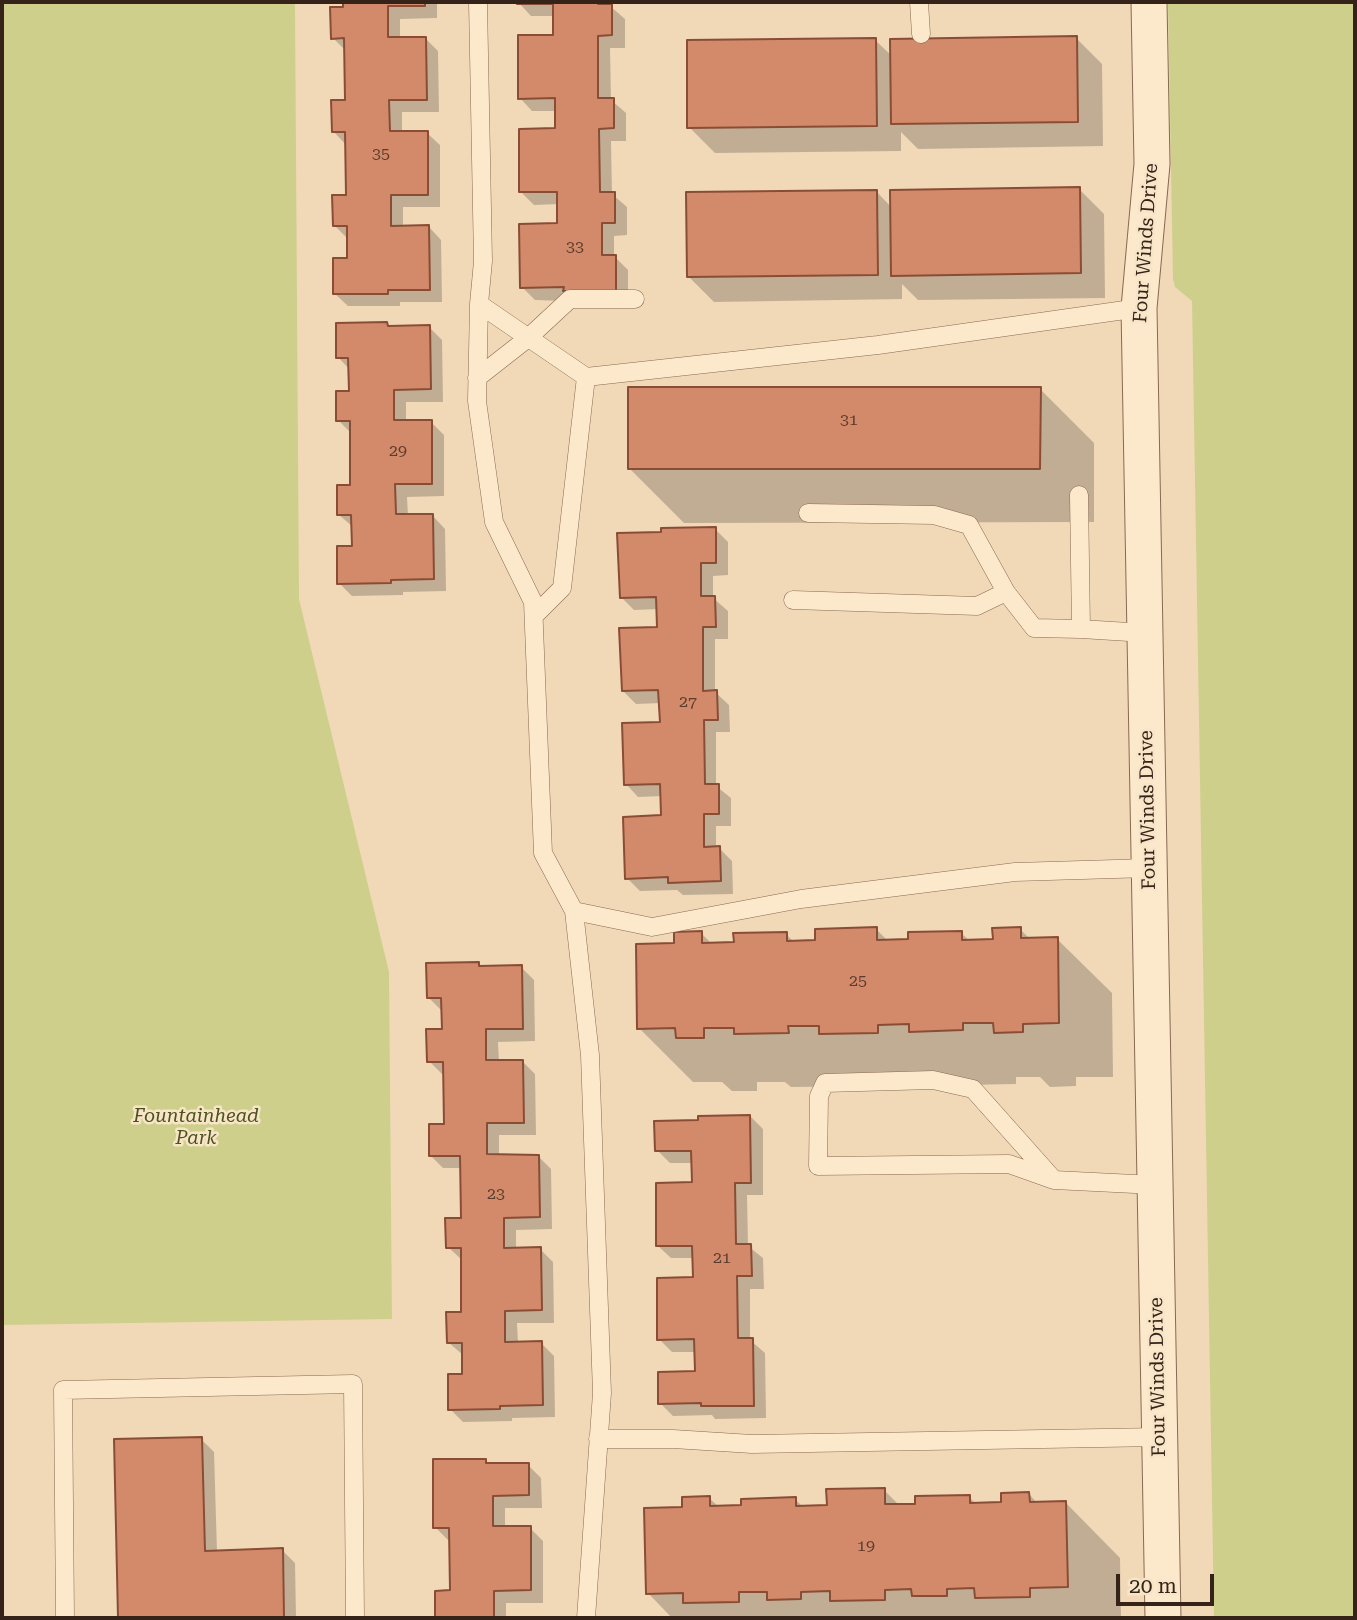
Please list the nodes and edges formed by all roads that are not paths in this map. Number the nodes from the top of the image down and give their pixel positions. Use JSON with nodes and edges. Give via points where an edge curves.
{"nodes":[{"id":1,"x":478,"y":2,"type":"edge"},
{"id":2,"x":919,"y":2,"type":"edge"},
{"id":3,"x":1149,"y":2,"type":"edge"},
{"id":4,"x":921,"y":34,"type":"dead end"},
{"id":5,"x":635,"y":299,"type":"dead end"},
{"id":6,"x":479,"y":304,"type":"junction"},
{"id":7,"x":1139,"y":308,"type":"junction"},
{"id":8,"x":528,"y":338,"type":"junction"},
{"id":9,"x":586,"y":377,"type":"junction"},
{"id":10,"x":477,"y":379,"type":"junction"},
{"id":11,"x":1079,"y":495,"type":"dead end"},
{"id":12,"x":808,"y":513,"type":"dead end"},
{"id":13,"x":1006,"y":592,"type":"junction"},
{"id":14,"x":793,"y":600,"type":"dead end"},
{"id":15,"x":534,"y":616,"type":"junction"},
{"id":16,"x":1081,"y":628,"type":"junction"},
{"id":17,"x":1145,"y":633,"type":"junction"},
{"id":18,"x":1149,"y":868,"type":"junction"},
{"id":19,"x":574,"y":911,"type":"junction"},
{"id":20,"x":1054,"y":1180,"type":"junction"},
{"id":21,"x":1155,"y":1185,"type":"junction"},
{"id":22,"x":1160,"y":1437,"type":"junction"},
{"id":23,"x":598,"y":1439,"type":"junction"},
{"id":24,"x":65,"y":1618,"type":"edge"},
{"id":25,"x":355,"y":1618,"type":"edge"},
{"id":26,"x":586,"y":1618,"type":"edge"},
{"id":27,"x":1163,"y":1618,"type":"edge"}],
"edges":[{"from":1,"to":6,"type":"lane","via":[[483,261]]},
{"from":2,"to":4,"type":"lane"},
{"from":3,"to":7,"type":"street","name":"Four Winds Drive","via":[[1152,164]]},
{"from":5,"to":8,"type":"lane","via":[[570,299]]},
{"from":6,"to":8,"type":"lane"},
{"from":6,"to":10,"type":"lane"},
{"from":7,"to":9,"type":"lane","via":[[878,345]]},
{"from":7,"to":17,"type":"street","name":"Four Winds Drive"},
{"from":8,"to":9,"type":"lane"},
{"from":8,"to":10,"type":"lane"},
{"from":9,"to":15,"type":"lane","via":[[562,588]]},
{"from":10,"to":15,"type":"lane","via":[[494,522],[533,602]]},
{"from":11,"to":16,"type":"lane"},
{"from":12,"to":13,"type":"lane","via":[[934,515],[969,525]]},
{"from":13,"to":14,"type":"lane","via":[[977,606]]},
{"from":13,"to":16,"type":"lane","via":[[1034,628]]},
{"from":15,"to":19,"type":"lane","via":[[543,853]]},
{"from":16,"to":17,"type":"lane"},
{"from":17,"to":18,"type":"street","name":"Four Winds Drive"},
{"from":18,"to":19,"type":"lane","via":[[1015,872],[801,899],[652,927]]},
{"from":18,"to":21,"type":"street","name":"Four Winds Drive"},
{"from":19,"to":23,"type":"lane","via":[[590,1055],[603,1393]]},
{"from":20,"to":20,"type":"lane","via":[[973,1089],[933,1080],[825,1083],[818,1096],[818,1166],[1009,1164]]},
{"from":20,"to":21,"type":"lane"},
{"from":21,"to":22,"type":"street","name":"Four Winds Drive"},
{"from":22,"to":23,"type":"lane","via":[[752,1444]]},
{"from":22,"to":27,"type":"street","name":"Four Winds Drive"},
{"from":23,"to":26,"type":"lane"},
{"from":24,"to":25,"type":"lane","via":[[62,1390],[353,1384]]}]}
